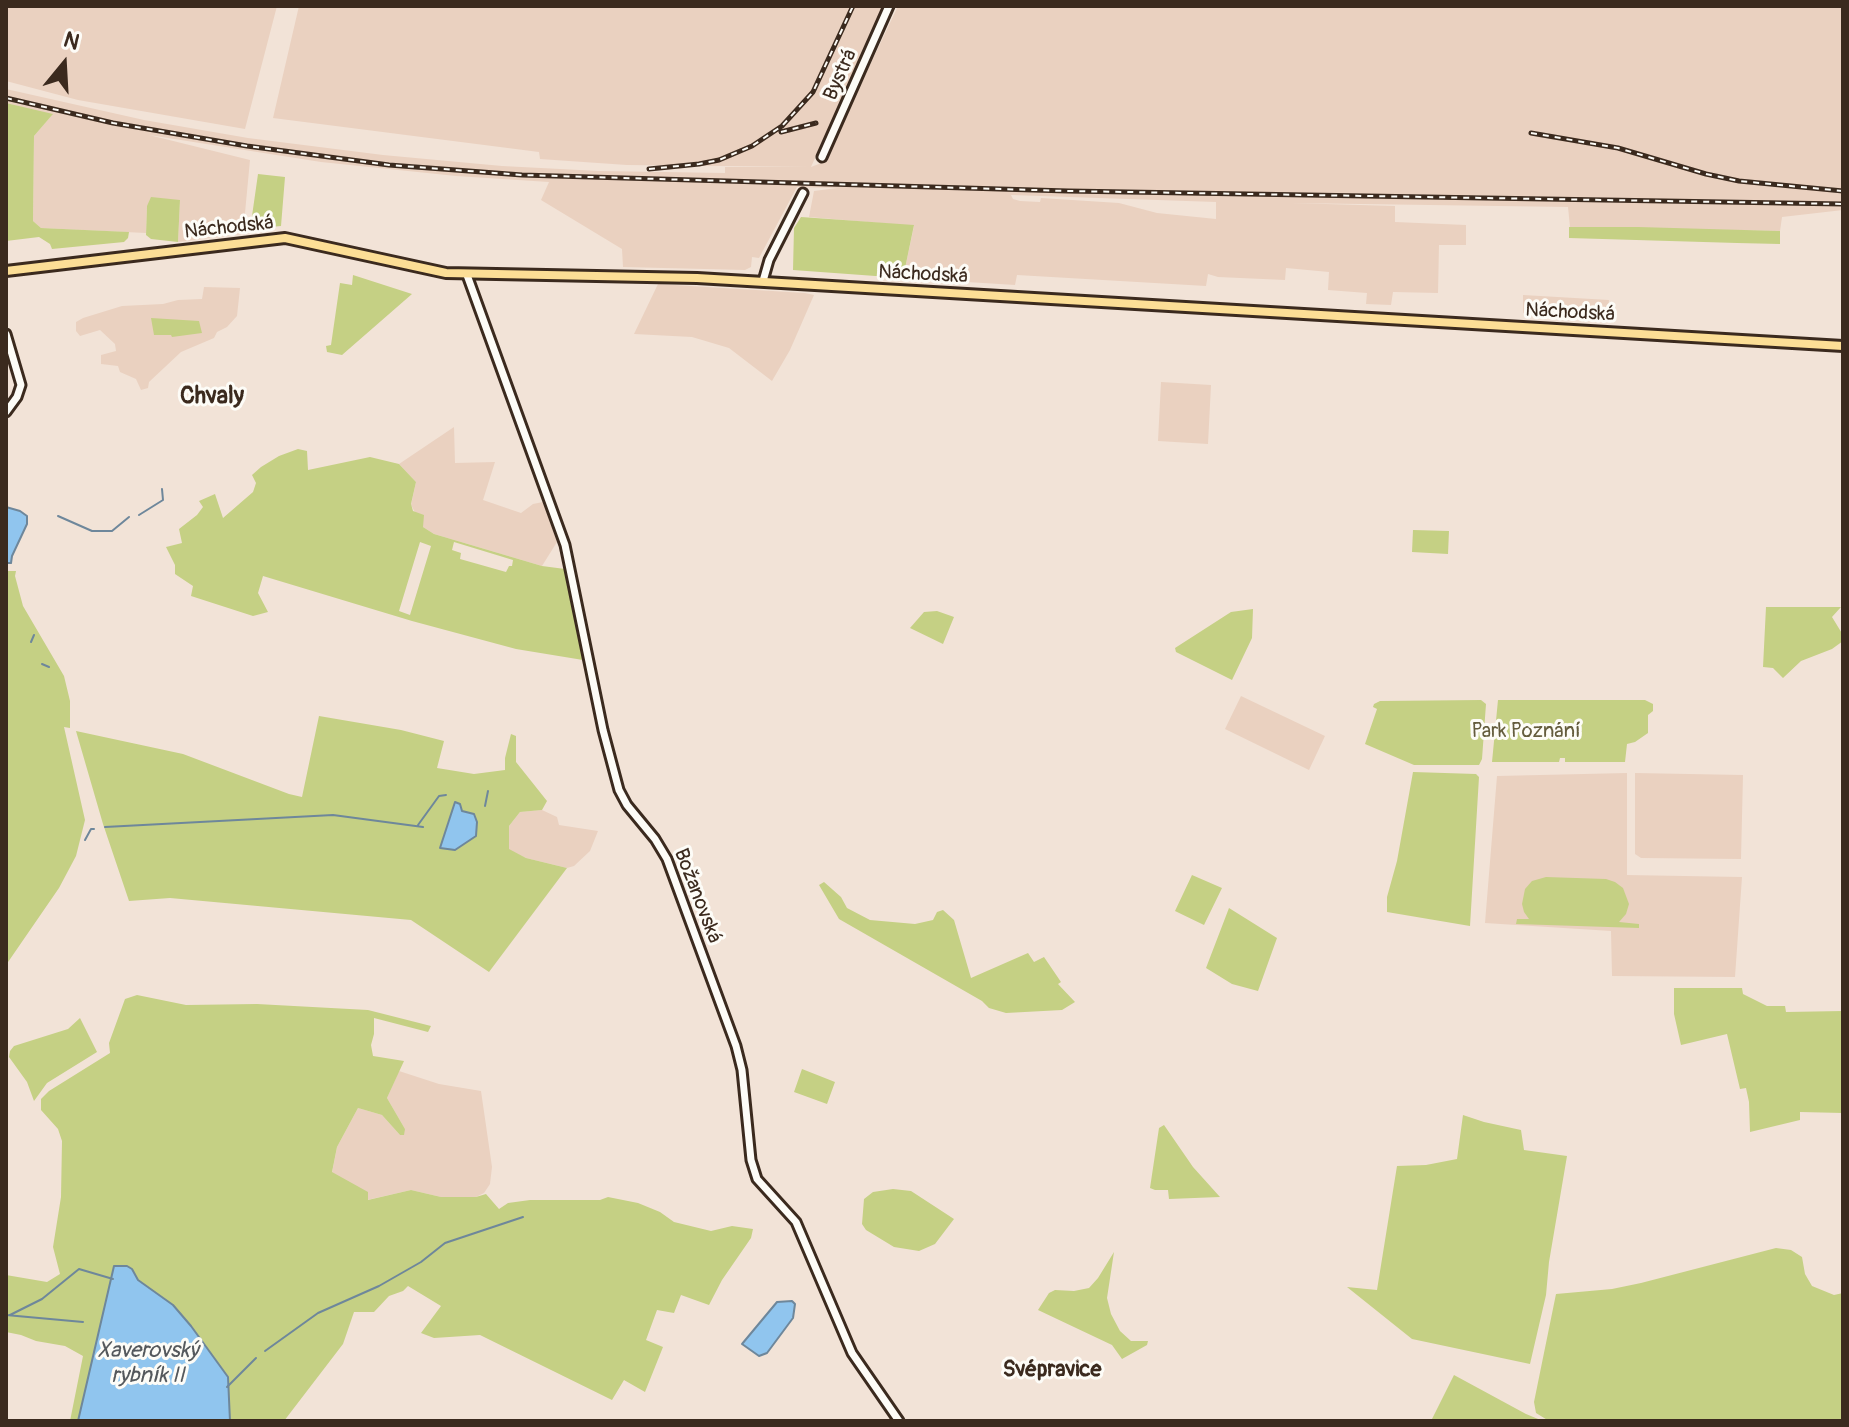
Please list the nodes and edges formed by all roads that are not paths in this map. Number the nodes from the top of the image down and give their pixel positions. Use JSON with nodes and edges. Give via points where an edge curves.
{"nodes":[{"id":1,"x":889,"y":6,"type":"edge"},
{"id":2,"x":822,"y":157,"type":"dead end"},
{"id":3,"x":803,"y":193,"type":"dead end"},
{"id":4,"x":6,"y":271,"type":"edge"},
{"id":5,"x":467,"y":275,"type":"junction"},
{"id":6,"x":763,"y":281,"type":"junction"},
{"id":7,"x":6,"y":334,"type":"edge"},
{"id":8,"x":1843,"y":346,"type":"edge"},
{"id":9,"x":6,"y":412,"type":"edge"},
{"id":10,"x":899,"y":1421,"type":"edge"}],
"edges":[{"from":1,"to":2,"type":"street","name":"Bystrá"},
{"from":3,"to":6,"type":"street"},
{"from":4,"to":5,"type":"main road","name":"Náchodská","via":[[285,238]]},
{"from":5,"to":6,"type":"main road","name":"Náchodská"},
{"from":5,"to":10,"type":"street","name":"Božanovská","via":[[565,545],[619,790],[667,859],[736,1046],[757,1179],[796,1222],[852,1353]]},
{"from":6,"to":8,"type":"main road","name":"Náchodská"},
{"from":7,"to":9,"type":"street","via":[[21,385]]}]}
